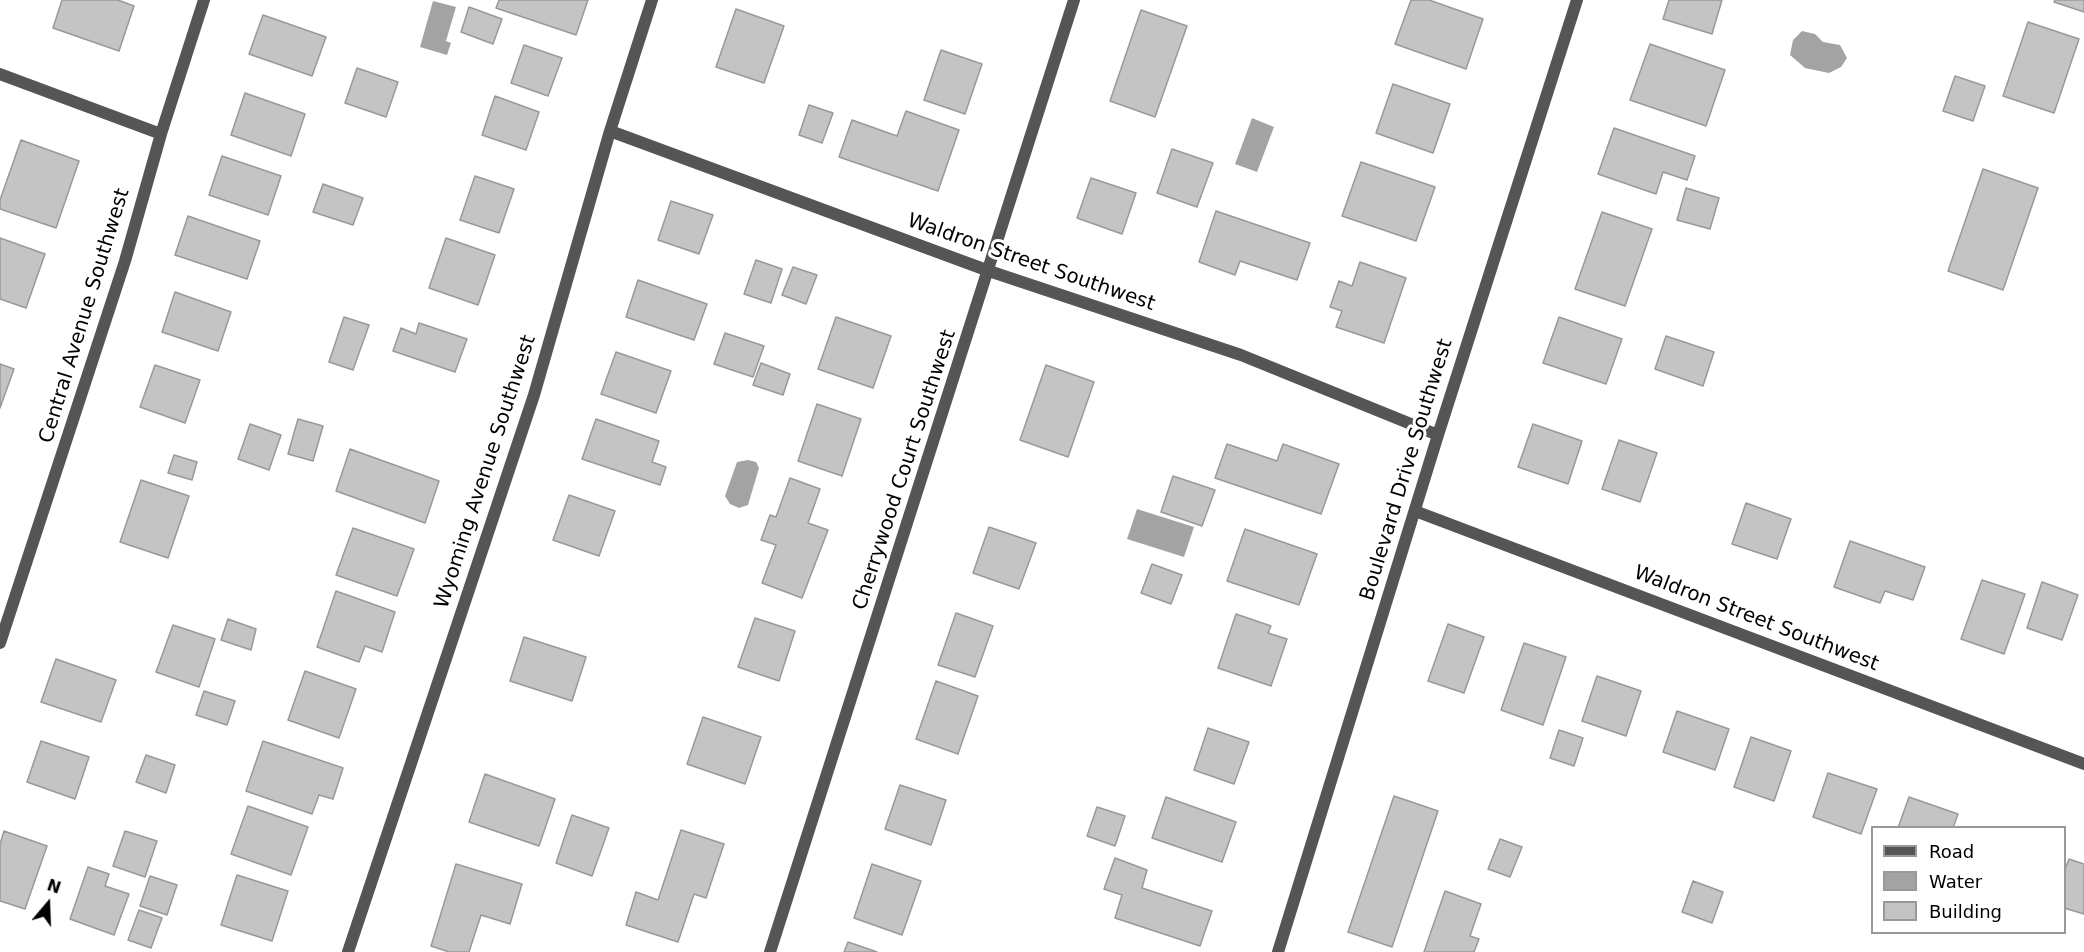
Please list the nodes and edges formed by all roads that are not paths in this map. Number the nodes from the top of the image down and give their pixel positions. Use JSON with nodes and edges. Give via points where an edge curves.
{"nodes":[{"id":1,"x":204,"y":0,"type":"edge"},
{"id":2,"x":652,"y":0,"type":"edge"},
{"id":3,"x":1074,"y":0,"type":"edge"},
{"id":4,"x":1577,"y":0,"type":"edge"},
{"id":5,"x":0,"y":74,"type":"edge"},
{"id":6,"x":609,"y":131,"type":"junction"},
{"id":7,"x":160,"y":134,"type":"junction"},
{"id":8,"x":989,"y":271,"type":"junction"},
{"id":9,"x":1438,"y":435,"type":"junction"},
{"id":10,"x":1415,"y":511,"type":"junction"},
{"id":11,"x":0,"y":643,"type":"edge"},
{"id":12,"x":2084,"y":764,"type":"edge"},
{"id":13,"x":348,"y":952,"type":"edge"},
{"id":14,"x":770,"y":952,"type":"edge"},
{"id":15,"x":1278,"y":952,"type":"edge"}],
"edges":[{"from":1,"to":7,"type":"street","name":"Central Avenue Southwest"},
{"from":2,"to":6,"type":"street","name":"Wyoming Avenue Southwest"},
{"from":3,"to":8,"type":"street","name":"Cherrywood Court Southwest"},
{"from":4,"to":9,"type":"street","name":"Boulevard Drive Southwest"},
{"from":5,"to":7,"type":"street"},
{"from":6,"to":8,"type":"street","name":"Waldron Street Southwest"},
{"from":6,"to":13,"type":"street","name":"Wyoming Avenue Southwest","via":[[534,395]]},
{"from":7,"to":11,"type":"street","name":"Central Avenue Southwest","via":[[124,261]]},
{"from":8,"to":9,"type":"street","name":"Waldron Street Southwest","via":[[1241,355]]},
{"from":8,"to":14,"type":"street","name":"Cherrywood Court Southwest"},
{"from":9,"to":10,"type":"street","name":"Boulevard Drive Southwest"},
{"from":10,"to":12,"type":"street","name":"Waldron Street Southwest"},
{"from":10,"to":15,"type":"street","name":"Boulevard Drive Southwest"}]}
